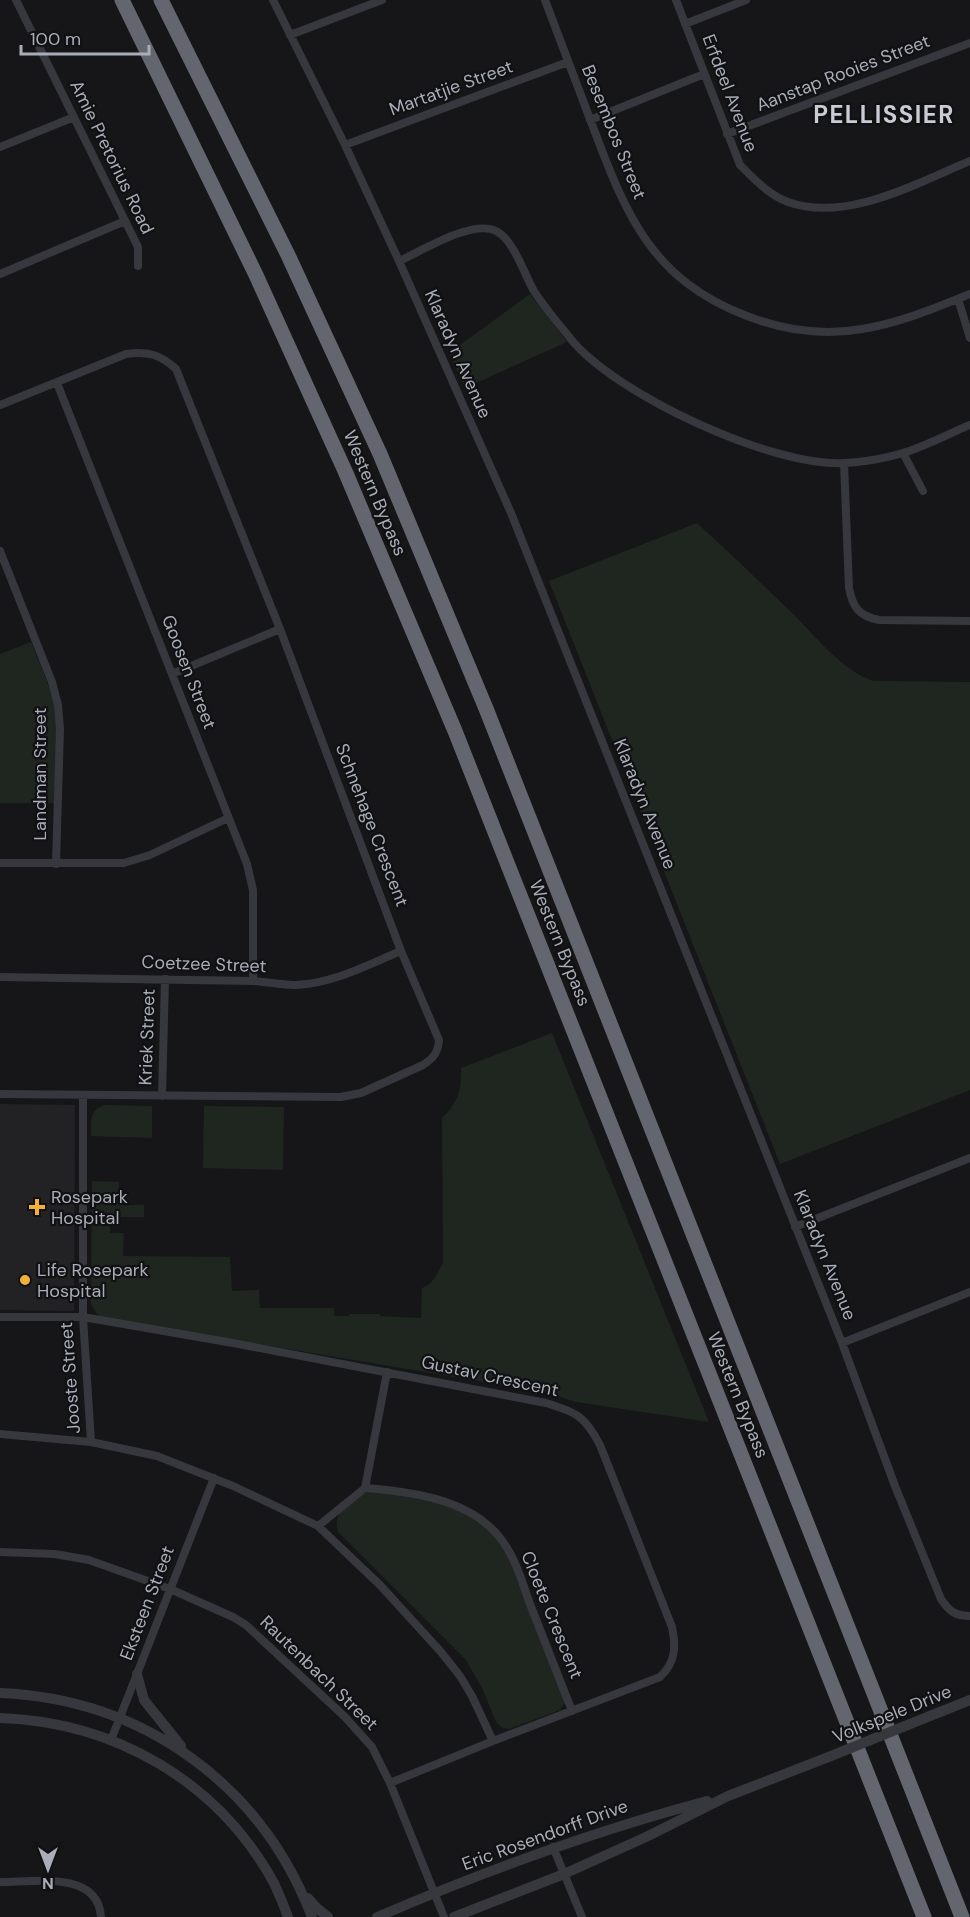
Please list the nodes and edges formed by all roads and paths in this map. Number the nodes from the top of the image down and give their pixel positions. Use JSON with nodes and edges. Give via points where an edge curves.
{"nodes":[{"id":1,"x":16,"y":0,"type":"edge"},
{"id":2,"x":122,"y":0,"type":"edge"},
{"id":3,"x":161,"y":0,"type":"edge"},
{"id":4,"x":273,"y":0,"type":"edge"},
{"id":5,"x":382,"y":0,"type":"edge"},
{"id":6,"x":545,"y":0,"type":"edge"},
{"id":7,"x":676,"y":0,"type":"edge"},
{"id":8,"x":746,"y":0,"type":"edge"},
{"id":9,"x":685,"y":24,"type":"junction"},
{"id":10,"x":290,"y":35,"type":"junction"},
{"id":11,"x":970,"y":43,"type":"edge"},
{"id":12,"x":568,"y":62,"type":"junction"},
{"id":13,"x":704,"y":74,"type":"junction"},
{"id":14,"x":74,"y":117,"type":"junction"},
{"id":15,"x":590,"y":120,"type":"junction"},
{"id":16,"x":727,"y":134,"type":"junction"},
{"id":17,"x":345,"y":145,"type":"junction"},
{"id":18,"x":0,"y":147,"type":"edge"},
{"id":19,"x":970,"y":161,"type":"edge"},
{"id":20,"x":125,"y":221,"type":"junction"},
{"id":21,"x":399,"y":261,"type":"junction"},
{"id":22,"x":138,"y":266,"type":"dead end"},
{"id":23,"x":0,"y":274,"type":"edge"},
{"id":24,"x":970,"y":294,"type":"edge"},
{"id":25,"x":958,"y":299,"type":"junction"},
{"id":26,"x":970,"y":338,"type":"edge"},
{"id":27,"x":57,"y":382,"type":"junction"},
{"id":28,"x":0,"y":405,"type":"edge"},
{"id":29,"x":970,"y":425,"type":"edge"},
{"id":30,"x":903,"y":453,"type":"junction"},
{"id":31,"x":844,"y":463,"type":"junction"},
{"id":32,"x":923,"y":491,"type":"dead end"},
{"id":33,"x":0,"y":551,"type":"edge"},
{"id":34,"x":970,"y":621,"type":"edge"},
{"id":35,"x":280,"y":629,"type":"junction"},
{"id":36,"x":172,"y":674,"type":"junction"},
{"id":37,"x":228,"y":818,"type":"junction"},
{"id":38,"x":0,"y":863,"type":"edge"},
{"id":39,"x":56,"y":864,"type":"junction"},
{"id":40,"x":401,"y":951,"type":"junction"},
{"id":41,"x":0,"y":977,"type":"edge"},
{"id":42,"x":165,"y":979,"type":"junction"},
{"id":43,"x":253,"y":981,"type":"junction"},
{"id":44,"x":0,"y":1094,"type":"edge"},
{"id":45,"x":83,"y":1095,"type":"junction"},
{"id":46,"x":162,"y":1096,"type":"junction"},
{"id":47,"x":970,"y":1158,"type":"edge"},
{"id":48,"x":795,"y":1227,"type":"junction"},
{"id":49,"x":970,"y":1292,"type":"edge"},
{"id":50,"x":0,"y":1317,"type":"edge"},
{"id":51,"x":83,"y":1317,"type":"junction"},
{"id":52,"x":842,"y":1342,"type":"junction"},
{"id":53,"x":387,"y":1372,"type":"junction"},
{"id":54,"x":0,"y":1434,"type":"edge"},
{"id":55,"x":91,"y":1442,"type":"junction"},
{"id":56,"x":214,"y":1478,"type":"junction"},
{"id":57,"x":365,"y":1488,"type":"junction"},
{"id":58,"x":318,"y":1526,"type":"junction"},
{"id":59,"x":0,"y":1552,"type":"edge"},
{"id":60,"x":170,"y":1589,"type":"junction"},
{"id":61,"x":970,"y":1616,"type":"edge"},
{"id":62,"x":137,"y":1674,"type":"junction"},
{"id":63,"x":0,"y":1693,"type":"edge"},
{"id":64,"x":970,"y":1700,"type":"edge"},
{"id":65,"x":572,"y":1711,"type":"junction"},
{"id":66,"x":0,"y":1718,"type":"edge"},
{"id":67,"x":119,"y":1718,"type":"junction"},
{"id":68,"x":111,"y":1740,"type":"junction"},
{"id":69,"x":493,"y":1741,"type":"junction"},
{"id":70,"x":188,"y":1754,"type":"junction"},
{"id":71,"x":826,"y":1758,"type":"joint"},
{"id":72,"x":390,"y":1783,"type":"junction"},
{"id":73,"x":728,"y":1796,"type":"junction"},
{"id":74,"x":639,"y":1819,"type":"junction"},
{"id":75,"x":646,"y":1837,"type":"junction"},
{"id":76,"x":553,"y":1847,"type":"junction"},
{"id":77,"x":564,"y":1874,"type":"junction"},
{"id":78,"x":0,"y":1882,"type":"edge"},
{"id":79,"x":302,"y":1891,"type":"junction"},
{"id":80,"x":435,"y":1893,"type":"junction"},
{"id":81,"x":101,"y":1917,"type":"edge"},
{"id":82,"x":288,"y":1917,"type":"edge"},
{"id":83,"x":312,"y":1917,"type":"edge"},
{"id":84,"x":328,"y":1917,"type":"edge"},
{"id":85,"x":377,"y":1917,"type":"edge"},
{"id":86,"x":444,"y":1917,"type":"edge"},
{"id":87,"x":454,"y":1917,"type":"edge"},
{"id":88,"x":582,"y":1917,"type":"edge"},
{"id":89,"x":924,"y":1917,"type":"edge"},
{"id":90,"x":962,"y":1917,"type":"edge"}],
"edges":[{"from":1,"to":14,"type":"street","name":"Amie Pretorius Road"},
{"from":2,"to":89,"type":"highway","name":"Western Bypass","via":[[256,275],[345,471],[455,731]]},
{"from":3,"to":90,"type":"highway","name":"Western Bypass","via":[[293,266],[393,486],[492,723]]},
{"from":4,"to":10,"type":"street","name":"Klaradyn Avenue"},
{"from":5,"to":10,"type":"street"},
{"from":6,"to":12,"type":"street","name":"Besembos Street"},
{"from":7,"to":9,"type":"street","name":"Erfdeel Avenue"},
{"from":8,"to":9,"type":"street"},
{"from":9,"to":13,"type":"street","name":"Erfdeel Avenue"},
{"from":10,"to":17,"type":"street","name":"Klaradyn Avenue"},
{"from":11,"to":16,"type":"street","name":"Aanstap Rooies Street"},
{"from":12,"to":15,"type":"street","name":"Besembos Street"},
{"from":12,"to":17,"type":"street","name":"Martatjie Street"},
{"from":13,"to":15,"type":"street"},
{"from":13,"to":16,"type":"street","name":"Erfdeel Avenue"},
{"from":14,"to":18,"type":"street"},
{"from":14,"to":20,"type":"street","name":"Amie Pretorius Road"},
{"from":15,"to":25,"type":"street","name":"Besembos Street","via":[[623,203],[645,240],[666,266],[694,290],[737,312],[772,326],[815,332],[861,329],[902,320]]},
{"from":16,"to":19,"type":"street","name":"Erfdeel Avenue","via":[[740,165],[758,184],[787,202],[819,208],[848,206],[882,197]]},
{"from":17,"to":21,"type":"street","name":"Klaradyn Avenue"},
{"from":20,"to":22,"type":"street","name":"Amie Pretorius Road","via":[[138,247]]},
{"from":20,"to":23,"type":"street"},
{"from":21,"to":31,"type":"street","via":[[470,229],[485,227],[496,231],[507,239],[535,292],[571,340],[623,383],[680,416],[725,435],[780,454]]},
{"from":21,"to":48,"type":"street","name":"Klaradyn Avenue","via":[[511,513]]},
{"from":24,"to":25,"type":"street","name":"Besembos Street"},
{"from":25,"to":26,"type":"street"},
{"from":27,"to":28,"type":"street","name":"Schnehage Crescent"},
{"from":27,"to":35,"type":"street","name":"Schnehage Crescent","via":[[126,354],[142,352],[157,355],[176,369]]},
{"from":27,"to":36,"type":"street","name":"Goosen Street"},
{"from":29,"to":30,"type":"street"},
{"from":30,"to":31,"type":"street"},
{"from":30,"to":32,"type":"street"},
{"from":31,"to":34,"type":"street","via":[[849,588],[856,610],[879,620]]},
{"from":33,"to":39,"type":"street","name":"Landman Street","via":[[58,705]]},
{"from":35,"to":36,"type":"street"},
{"from":35,"to":40,"type":"street","name":"Schnehage Crescent"},
{"from":36,"to":37,"type":"street","name":"Goosen Street"},
{"from":37,"to":39,"type":"street","via":[[130,861]]},
{"from":37,"to":43,"type":"street","name":"Goosen Street","via":[[248,864],[253,890]]},
{"from":38,"to":39,"type":"street"},
{"from":40,"to":43,"type":"street","name":"Coetzee Street","via":[[321,982],[295,985]]},
{"from":40,"to":46,"type":"street","name":"Schnehage Crescent","via":[[439,1040],[436,1053],[423,1065],[360,1094],[341,1097]]},
{"from":41,"to":42,"type":"street","name":"Coetzee Street"},
{"from":42,"to":43,"type":"street","name":"Coetzee Street"},
{"from":42,"to":46,"type":"street","name":"Kriek Street"},
{"from":44,"to":45,"type":"street","name":"Schnehage Crescent"},
{"from":45,"to":46,"type":"street","name":"Schnehage Crescent"},
{"from":45,"to":51,"type":"street","name":"Jooste Street"},
{"from":47,"to":48,"type":"street"},
{"from":48,"to":52,"type":"street","name":"Klaradyn Avenue"},
{"from":49,"to":52,"type":"street"},
{"from":50,"to":51,"type":"street","name":"Gustav Crescent"},
{"from":51,"to":53,"type":"street","name":"Gustav Crescent"},
{"from":51,"to":55,"type":"street","name":"Jooste Street"},
{"from":52,"to":61,"type":"street","name":"Klaradyn Avenue","via":[[941,1599],[949,1611]]},
{"from":53,"to":57,"type":"street"},
{"from":53,"to":65,"type":"street","name":"Gustav Crescent","via":[[546,1403],[573,1411],[594,1432],[676,1643],[669,1668],[660,1677]]},
{"from":54,"to":55,"type":"street"},
{"from":55,"to":56,"type":"street","via":[[157,1456]]},
{"from":56,"to":58,"type":"street"},
{"from":56,"to":60,"type":"street","name":"Eksteen Street"},
{"from":57,"to":58,"type":"street"},
{"from":57,"to":65,"type":"street","name":"Cloete Crescent","via":[[428,1497],[457,1506],[498,1535],[516,1565]]},
{"from":58,"to":69,"type":"street","via":[[380,1585],[441,1652],[472,1696]]},
{"from":59,"to":60,"type":"street","name":"Rautenbach Street","via":[[76,1557]]},
{"from":60,"to":62,"type":"street","name":"Eksteen Street"},
{"from":60,"to":72,"type":"street","name":"Rautenbach Street","via":[[233,1617],[260,1637],[360,1733],[372,1747]]},
{"from":62,"to":67,"type":"street","name":"Eksteen Street"},
{"from":62,"to":70,"type":"street","via":[[140,1694]]},
{"from":63,"to":67,"type":"street","via":[[53,1698]]},
{"from":64,"to":71,"type":"street","name":"Volkspele Drive","bridge":true},
{"from":65,"to":69,"type":"street","name":"Gustav Crescent"},
{"from":66,"to":68,"type":"street","via":[[59,1724]]},
{"from":67,"to":68,"type":"street","name":"Eksteen Street"},
{"from":67,"to":70,"type":"street"},
{"from":68,"to":82,"type":"street","via":[[179,1776],[226,1817],[274,1884]]},
{"from":69,"to":72,"type":"street","name":"Gustav Crescent"},
{"from":70,"to":79,"type":"street","via":[[250,1812],[276,1845]]},
{"from":71,"to":73,"type":"street","name":"Eric Rosendorff Drive"},
{"from":72,"to":80,"type":"street","name":"Rautenbach Street"},
{"from":73,"to":74,"type":"street","name":"Eric Rosendorff Drive"},
{"from":73,"to":75,"type":"street","name":"Eric Rosendorff Drive"},
{"from":74,"to":75,"type":"street"},
{"from":74,"to":76,"type":"street","name":"Eric Rosendorff Drive"},
{"from":75,"to":77,"type":"street","name":"Eric Rosendorff Drive"},
{"from":76,"to":77,"type":"street"},
{"from":76,"to":80,"type":"street","name":"Eric Rosendorff Drive"},
{"from":77,"to":87,"type":"street","name":"Eric Rosendorff Drive"},
{"from":77,"to":88,"type":"street"},
{"from":78,"to":81,"type":"street","via":[[79,1885],[95,1899]]},
{"from":79,"to":83,"type":"street"},
{"from":79,"to":84,"type":"street"},
{"from":80,"to":85,"type":"street","name":"Eric Rosendorff Drive"},
{"from":80,"to":86,"type":"street","name":"Rautenbach Street"}]}
